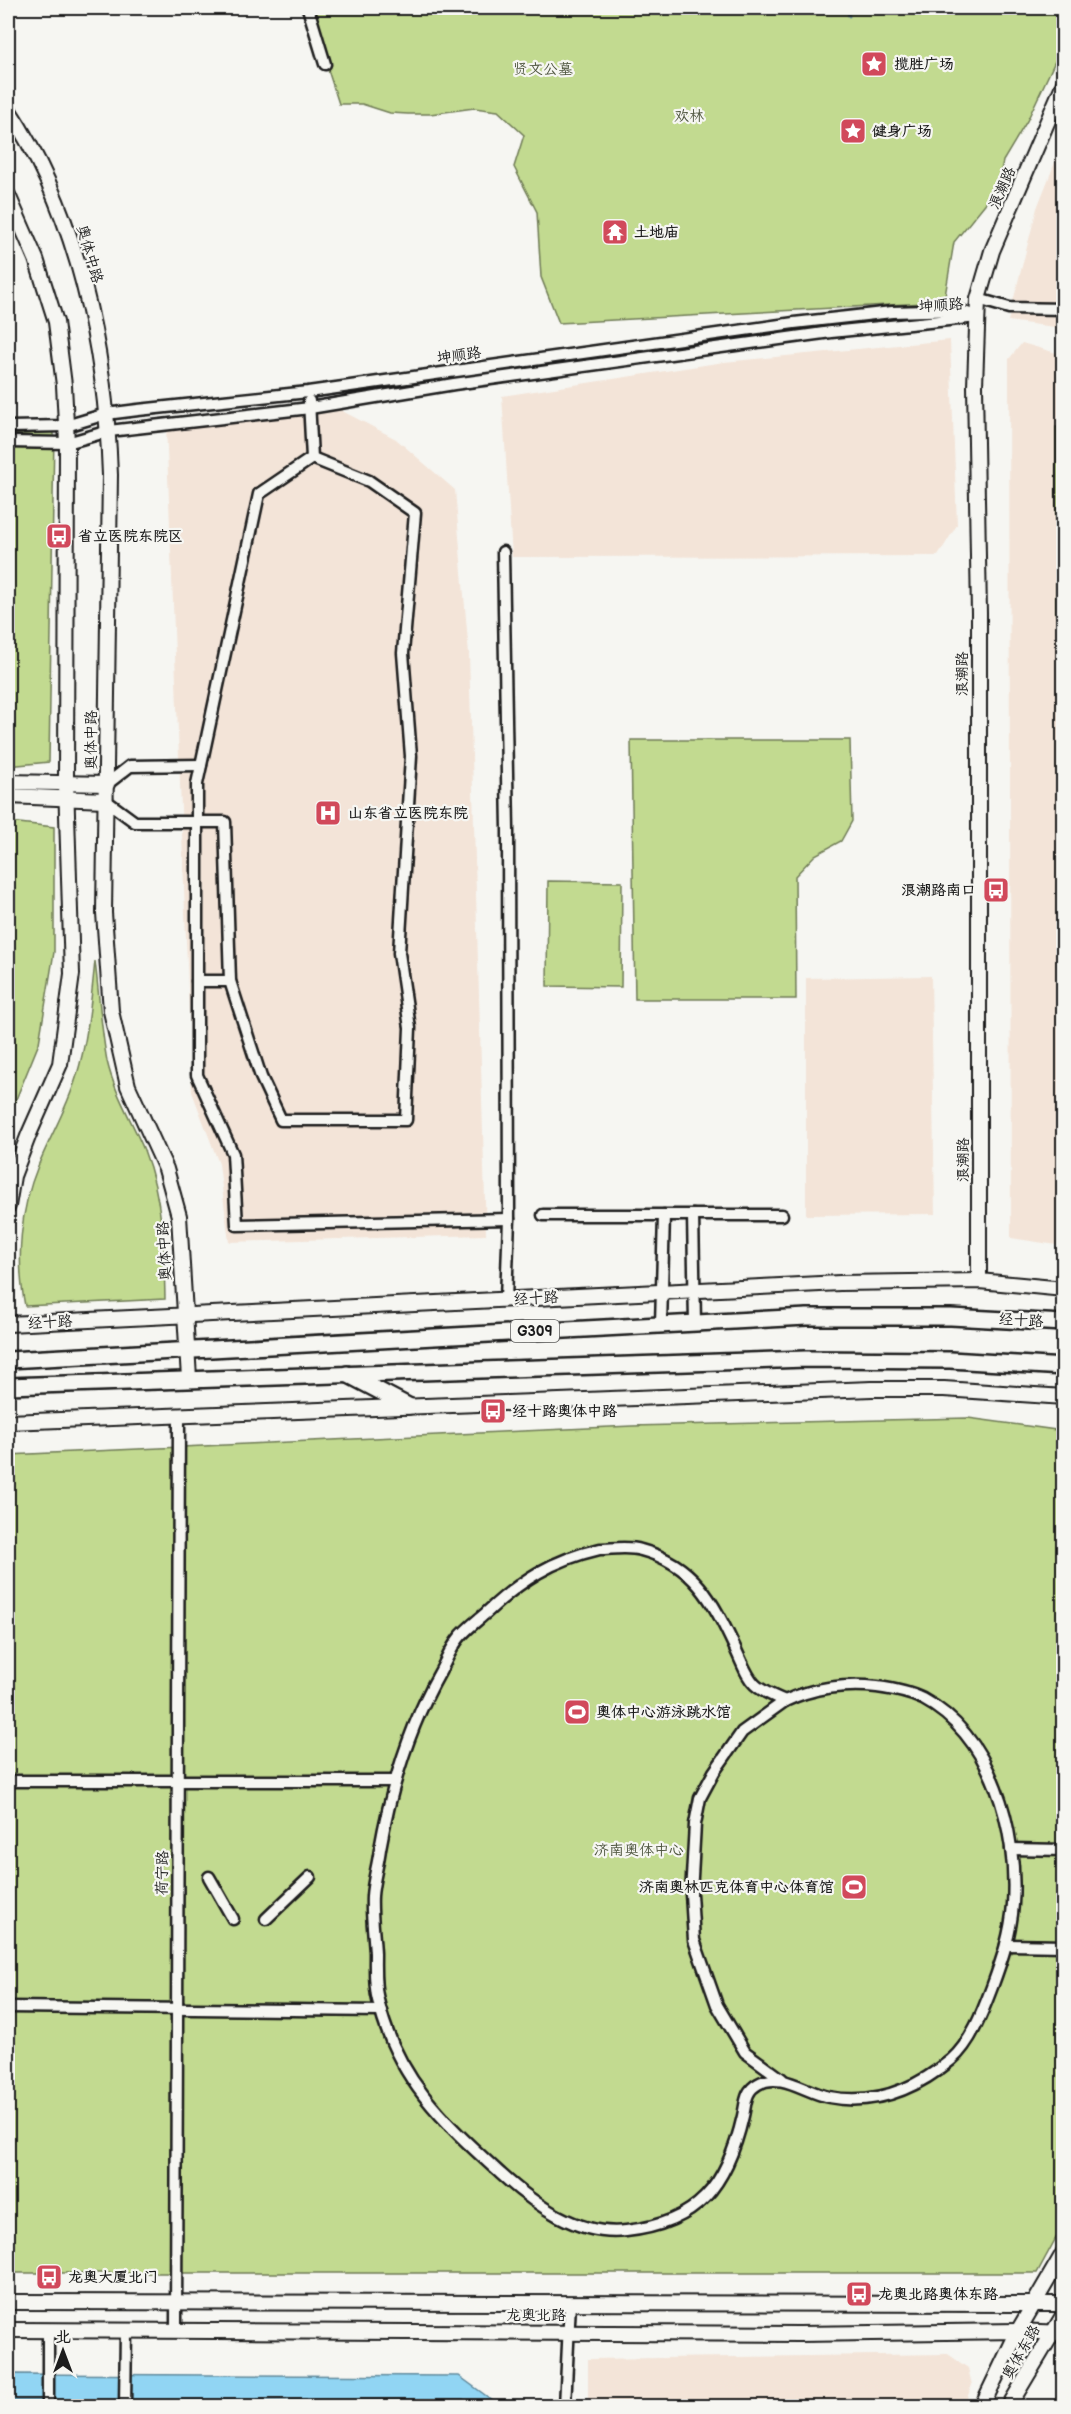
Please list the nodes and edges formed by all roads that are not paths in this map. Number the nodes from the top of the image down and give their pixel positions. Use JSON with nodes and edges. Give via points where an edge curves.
{"nodes":[{"id":1,"x":308,"y":8,"type":"edge"},
{"id":2,"x":325,"y":64,"type":"dead end"},
{"id":3,"x":1064,"y":83,"type":"edge"},
{"id":4,"x":8,"y":109,"type":"edge"},
{"id":5,"x":8,"y":195,"type":"edge"},
{"id":6,"x":978,"y":299,"type":"junction"},
{"id":7,"x":1064,"y":309,"type":"edge"},
{"id":8,"x":978,"y":317,"type":"junction"},
{"id":9,"x":308,"y":392,"type":"junction"},
{"id":10,"x":310,"y":408,"type":"junction"},
{"id":11,"x":106,"y":414,"type":"junction"},
{"id":12,"x":66,"y":426,"type":"junction"},
{"id":13,"x":8,"y":427,"type":"edge"},
{"id":14,"x":109,"y":431,"type":"junction"},
{"id":15,"x":8,"y":442,"type":"edge"},
{"id":16,"x":67,"y":443,"type":"junction"},
{"id":17,"x":312,"y":458,"type":"junction"},
{"id":18,"x":503,"y":552,"type":"dead end"},
{"id":19,"x":201,"y":765,"type":"junction"},
{"id":20,"x":8,"y":782,"type":"edge"},
{"id":21,"x":107,"y":784,"type":"junction"},
{"id":22,"x":67,"y":790,"type":"junction"},
{"id":23,"x":8,"y":796,"type":"edge"},
{"id":24,"x":105,"y":800,"type":"junction"},
{"id":25,"x":197,"y":822,"type":"junction"},
{"id":26,"x":197,"y":981,"type":"junction"},
{"id":27,"x":230,"y":981,"type":"junction"},
{"id":28,"x":8,"y":1206,"type":"edge"},
{"id":29,"x":543,"y":1215,"type":"dead end"},
{"id":30,"x":664,"y":1215,"type":"junction"},
{"id":31,"x":693,"y":1215,"type":"junction"},
{"id":32,"x":782,"y":1215,"type":"dead end"},
{"id":33,"x":509,"y":1219,"type":"junction"},
{"id":34,"x":979,"y":1281,"type":"junction"},
{"id":35,"x":1064,"y":1289,"type":"edge"},
{"id":36,"x":694,"y":1290,"type":"junction"},
{"id":37,"x":661,"y":1292,"type":"junction"},
{"id":38,"x":506,"y":1299,"type":"junction"},
{"id":39,"x":184,"y":1315,"type":"junction"},
{"id":40,"x":695,"y":1323,"type":"junction"},
{"id":41,"x":1064,"y":1323,"type":"edge"},
{"id":42,"x":8,"y":1324,"type":"edge"},
{"id":43,"x":661,"y":1325,"type":"junction"},
{"id":44,"x":189,"y":1349,"type":"junction"},
{"id":45,"x":8,"y":1360,"type":"edge"},
{"id":46,"x":1064,"y":1367,"type":"edge"},
{"id":47,"x":344,"y":1373,"type":"junction"},
{"id":48,"x":189,"y":1378,"type":"junction"},
{"id":49,"x":8,"y":1386,"type":"edge"},
{"id":50,"x":1064,"y":1397,"type":"edge"},
{"id":51,"x":408,"y":1406,"type":"junction"},
{"id":52,"x":179,"y":1415,"type":"junction"},
{"id":53,"x":8,"y":1422,"type":"edge"},
{"id":54,"x":785,"y":1701,"type":"junction"},
{"id":55,"x":8,"y":1781,"type":"edge"},
{"id":56,"x":178,"y":1781,"type":"junction"},
{"id":57,"x":395,"y":1781,"type":"junction"},
{"id":58,"x":1011,"y":1849,"type":"junction"},
{"id":59,"x":1064,"y":1850,"type":"edge"},
{"id":60,"x":310,"y":1876,"type":"dead end"},
{"id":61,"x":209,"y":1877,"type":"dead end"},
{"id":62,"x":269,"y":1916,"type":"dead end"},
{"id":63,"x":232,"y":1917,"type":"dead end"},
{"id":64,"x":1006,"y":1945,"type":"junction"},
{"id":65,"x":1064,"y":1946,"type":"edge"},
{"id":66,"x":8,"y":2007,"type":"edge"},
{"id":67,"x":177,"y":2009,"type":"junction"},
{"id":68,"x":381,"y":2011,"type":"junction"},
{"id":69,"x":782,"y":2079,"type":"junction"},
{"id":70,"x":1064,"y":2252,"type":"edge"},
{"id":71,"x":8,"y":2302,"type":"edge"},
{"id":72,"x":178,"y":2302,"type":"junction"},
{"id":73,"x":570,"y":2303,"type":"junction"},
{"id":74,"x":1037,"y":2303,"type":"junction"},
{"id":75,"x":1064,"y":2304,"type":"edge"},
{"id":76,"x":1064,"y":2314,"type":"edge"},
{"id":77,"x":8,"y":2330,"type":"edge"},
{"id":78,"x":48,"y":2330,"type":"junction"},
{"id":79,"x":176,"y":2330,"type":"junction"},
{"id":80,"x":126,"y":2331,"type":"junction"},
{"id":81,"x":568,"y":2331,"type":"junction"},
{"id":82,"x":1018,"y":2331,"type":"junction"},
{"id":83,"x":1057,"y":2333,"type":"edge"},
{"id":84,"x":48,"y":2405,"type":"edge"},
{"id":85,"x":125,"y":2405,"type":"edge"},
{"id":86,"x":565,"y":2406,"type":"edge"},
{"id":87,"x":982,"y":2406,"type":"edge"},
{"id":88,"x":1009,"y":2406,"type":"edge"}],
"edges":[{"from":1,"to":2,"type":"street"},
{"from":3,"to":6,"type":"main road","name":"浪潮路","via":[[992,251]]},
{"from":4,"to":11,"type":"main road","name":"奥体中路","via":[[63,219],[97,345]]},
{"from":5,"to":12,"type":"main road","name":"奥体中路","via":[[36,259],[56,322]]},
{"from":6,"to":7,"type":"street","via":[[1009,308]]},
{"from":6,"to":8,"type":"main road","name":"浪潮路"},
{"from":8,"to":9,"type":"street","name":"坤顺路","via":[[959,310],[794,322]]},
{"from":8,"to":10,"type":"street","name":"坤顺路","via":[[831,332]]},
{"from":8,"to":34,"type":"main road","name":"浪潮路","via":[[975,386]]},
{"from":9,"to":10,"type":"street"},
{"from":9,"to":11,"type":"street","name":"坤顺路"},
{"from":10,"to":14,"type":"street","name":"坤顺路"},
{"from":10,"to":17,"type":"street"},
{"from":11,"to":12,"type":"street","name":"坤顺路"},
{"from":11,"to":14,"type":"main road","name":"奥体中路"},
{"from":12,"to":13,"type":"street","name":"坤顺路"},
{"from":12,"to":16,"type":"main road","name":"奥体中路"},
{"from":14,"to":16,"type":"street","name":"坤顺路"},
{"from":14,"to":21,"type":"main road","name":"奥体中路"},
{"from":15,"to":16,"type":"street","name":"坤顺路"},
{"from":16,"to":22,"type":"main road","name":"奥体中路"},
{"from":17,"to":19,"type":"street","via":[[259,494]]},
{"from":17,"to":27,"type":"street","via":[[369,481],[415,513],[403,653],[411,756],[399,953],[410,1028],[406,1120],[281,1120],[261,1077]]},
{"from":18,"to":33,"type":"street"},
{"from":19,"to":21,"type":"street","via":[[130,766]]},
{"from":19,"to":25,"type":"street"},
{"from":20,"to":22,"type":"main road"},
{"from":21,"to":22,"type":"main road"},
{"from":21,"to":24,"type":"main road","name":"奥体中路"},
{"from":22,"to":23,"type":"main road"},
{"from":22,"to":24,"type":"main road"},
{"from":22,"to":28,"type":"main road","name":"奥体中路","via":[[72,974],[60,1064],[13,1176]]},
{"from":24,"to":25,"type":"street","via":[[135,822]]},
{"from":24,"to":39,"type":"main road","name":"奥体中路","via":[[104,913],[111,1011],[128,1086],[166,1169],[179,1216]]},
{"from":25,"to":26,"type":"street"},
{"from":25,"to":27,"type":"street","via":[[225,822]]},
{"from":26,"to":27,"type":"street"},
{"from":26,"to":33,"type":"street","via":[[197,1075],[233,1154],[237,1225]]},
{"from":29,"to":30,"type":"street"},
{"from":30,"to":31,"type":"street"},
{"from":30,"to":37,"type":"street"},
{"from":31,"to":32,"type":"street"},
{"from":31,"to":36,"type":"street"},
{"from":33,"to":38,"type":"street"},
{"from":34,"to":35,"type":"main road","name":"经十路"},
{"from":34,"to":36,"type":"main road","name":"经十路"},
{"from":36,"to":37,"type":"main road","name":"经十路"},
{"from":36,"to":40,"type":"street"},
{"from":37,"to":38,"type":"main road","name":"经十路"},
{"from":37,"to":43,"type":"street"},
{"from":38,"to":39,"type":"main road","name":"经十路"},
{"from":39,"to":42,"type":"main road","name":"经十路"},
{"from":39,"to":44,"type":"main road","name":"奥体中路"},
{"from":40,"to":41,"type":"highway","name":"经十路","number":"G309","via":[[807,1317],[951,1317]]},
{"from":40,"to":43,"type":"highway","name":"经十路","number":"G309"},
{"from":43,"to":44,"type":"highway","name":"经十路","number":"G309"},
{"from":44,"to":45,"type":"highway","name":"经十路","number":"G309"},
{"from":44,"to":48,"type":"main road","name":"奥体中路"},
{"from":46,"to":47,"type":"highway","via":[[950,1360],[806,1359]]},
{"from":47,"to":48,"type":"highway"},
{"from":47,"to":51,"type":"highway"},
{"from":48,"to":49,"type":"highway"},
{"from":50,"to":51,"type":"main road","via":[[872,1389]]},
{"from":51,"to":52,"type":"main road"},
{"from":52,"to":53,"type":"main road"},
{"from":52,"to":56,"type":"street","name":"荷宁路"},
{"from":54,"to":57,"type":"street","via":[[762,1692],[746,1676],[708,1596],[678,1564],[639,1549],[600,1549],[568,1556],[517,1584],[459,1638],[420,1707]]},
{"from":54,"to":58,"type":"street","via":[[857,1684],[921,1697],[968,1736],[1002,1808]]},
{"from":54,"to":69,"type":"street","via":[[742,1732],[700,1798],[691,1894],[694,1940],[717,2005],[745,2052]]},
{"from":55,"to":56,"type":"street"},
{"from":56,"to":57,"type":"street"},
{"from":56,"to":67,"type":"street","name":"荷宁路"},
{"from":57,"to":68,"type":"street","via":[[372,1897]]},
{"from":58,"to":59,"type":"street"},
{"from":58,"to":64,"type":"street","via":[[1013,1909]]},
{"from":60,"to":62,"type":"street"},
{"from":61,"to":63,"type":"street"},
{"from":64,"to":65,"type":"street"},
{"from":64,"to":69,"type":"street","via":[[982,2013],[957,2055],[930,2077],[897,2094],[868,2099],[833,2098],[805,2091]]},
{"from":66,"to":67,"type":"street"},
{"from":67,"to":68,"type":"street"},
{"from":67,"to":72,"type":"street","name":"荷宁路"},
{"from":68,"to":69,"type":"street","via":[[420,2094],[442,2120],[509,2182],[585,2229],[618,2232],[655,2227],[694,2210],[716,2186],[734,2148],[747,2093],[761,2082]]},
{"from":70,"to":74,"type":"main road"},
{"from":71,"to":72,"type":"main road","name":"龙奥北路"},
{"from":72,"to":73,"type":"main road","name":"龙奥北路"},
{"from":72,"to":79,"type":"street","name":"荷宁路"},
{"from":73,"to":74,"type":"main road","name":"龙奥北路"},
{"from":73,"to":81,"type":"street"},
{"from":74,"to":75,"type":"main road","name":"龙奥北路"},
{"from":74,"to":82,"type":"main road"},
{"from":76,"to":83,"type":"main road","name":"奥体东路"},
{"from":77,"to":78,"type":"main road","name":"龙奥北路"},
{"from":78,"to":80,"type":"main road","name":"龙奥北路"},
{"from":78,"to":84,"type":"street"},
{"from":79,"to":80,"type":"main road","name":"龙奥北路"},
{"from":79,"to":81,"type":"main road","name":"龙奥北路"},
{"from":80,"to":85,"type":"street"},
{"from":81,"to":82,"type":"main road","name":"龙奥北路"},
{"from":81,"to":86,"type":"street"},
{"from":82,"to":83,"type":"main road","name":"龙奥北路"},
{"from":82,"to":87,"type":"main road"},
{"from":83,"to":88,"type":"main road","name":"奥体东路"}]}
